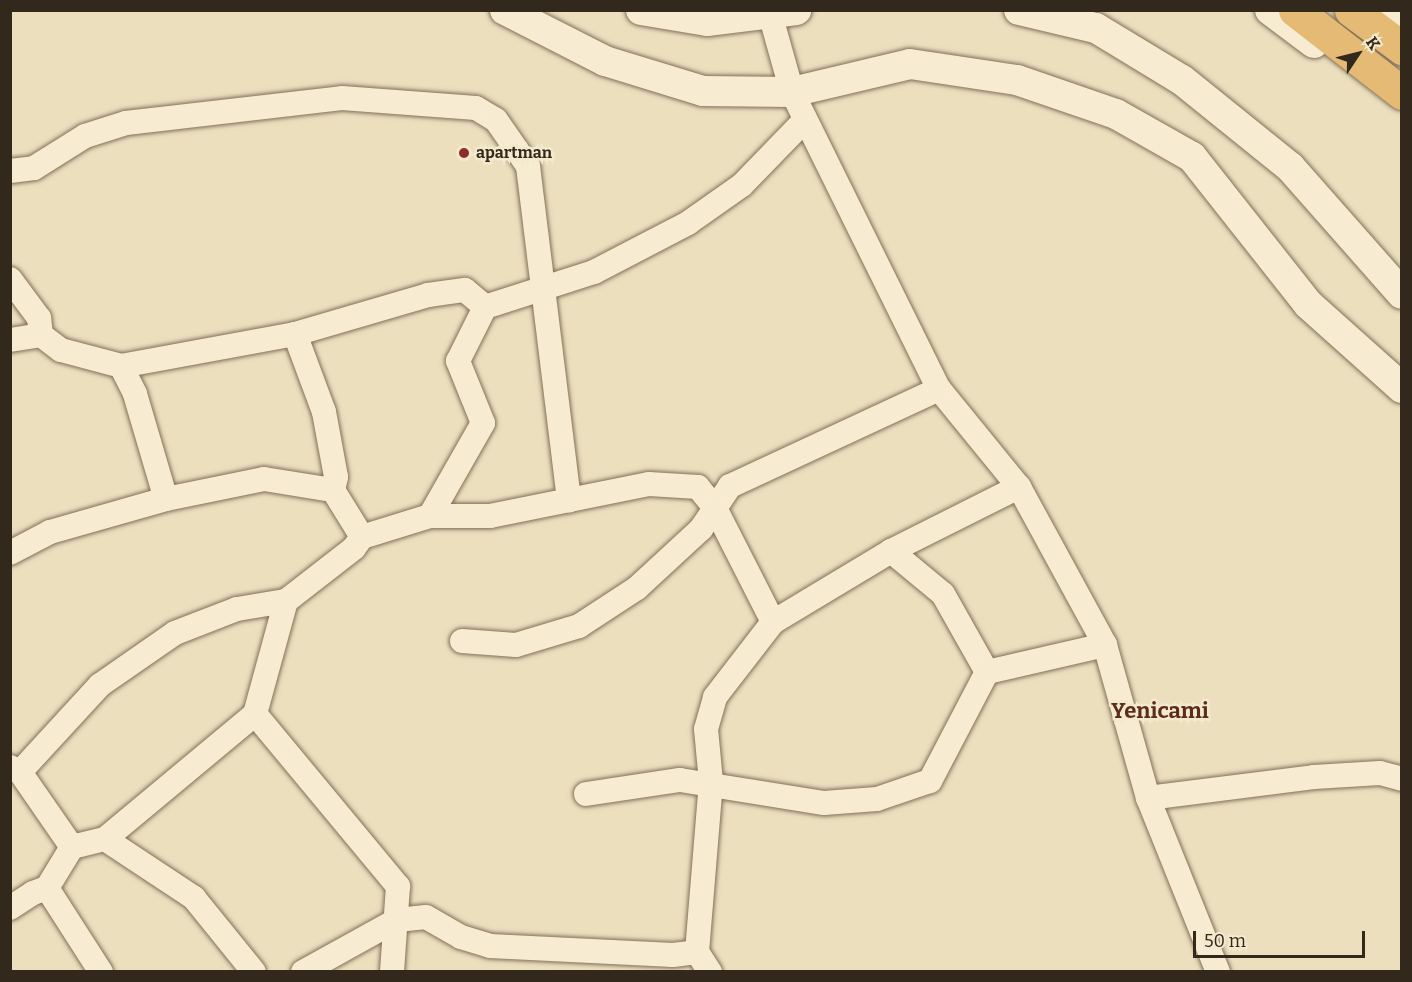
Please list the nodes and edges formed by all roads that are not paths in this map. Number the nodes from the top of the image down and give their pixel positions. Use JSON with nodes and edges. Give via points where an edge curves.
{"nodes":[{"id":1,"x":505,"y":10,"type":"edge"},
{"id":2,"x":641,"y":10,"type":"edge"},
{"id":3,"x":1019,"y":10,"type":"edge"},
{"id":4,"x":1270,"y":10,"type":"edge"},
{"id":5,"x":1295,"y":10,"type":"edge"},
{"id":6,"x":1351,"y":10,"type":"edge"},
{"id":7,"x":1386,"y":10,"type":"edge"},
{"id":8,"x":778,"y":11,"type":"edge"},
{"id":9,"x":1401,"y":22,"type":"edge"},
{"id":10,"x":1401,"y":48,"type":"edge"},
{"id":11,"x":792,"y":92,"type":"junction"},
{"id":12,"x":1401,"y":93,"type":"edge"},
{"id":13,"x":1401,"y":108,"type":"edge"},
{"id":14,"x":805,"y":120,"type":"junction"},
{"id":15,"x":10,"y":171,"type":"edge"},
{"id":16,"x":10,"y":279,"type":"edge"},
{"id":17,"x":540,"y":288,"type":"junction"},
{"id":18,"x":1401,"y":294,"type":"edge"},
{"id":19,"x":484,"y":308,"type":"junction"},
{"id":20,"x":295,"y":334,"type":"junction"},
{"id":21,"x":41,"y":335,"type":"junction"},
{"id":22,"x":10,"y":340,"type":"edge"},
{"id":23,"x":121,"y":366,"type":"junction"},
{"id":24,"x":1401,"y":388,"type":"edge"},
{"id":25,"x":939,"y":389,"type":"junction"},
{"id":26,"x":1019,"y":487,"type":"junction"},
{"id":27,"x":333,"y":490,"type":"junction"},
{"id":28,"x":166,"y":499,"type":"junction"},
{"id":29,"x":569,"y":500,"type":"junction"},
{"id":30,"x":716,"y":508,"type":"junction"},
{"id":31,"x":430,"y":516,"type":"junction"},
{"id":32,"x":362,"y":537,"type":"junction"},
{"id":33,"x":891,"y":551,"type":"junction"},
{"id":34,"x":10,"y":553,"type":"edge"},
{"id":35,"x":286,"y":602,"type":"junction"},
{"id":36,"x":773,"y":622,"type":"junction"},
{"id":37,"x":462,"y":641,"type":"dead end"},
{"id":38,"x":1105,"y":645,"type":"junction"},
{"id":39,"x":987,"y":672,"type":"junction"},
{"id":40,"x":255,"y":714,"type":"junction"},
{"id":41,"x":15,"y":770,"type":"edge"},
{"id":42,"x":1401,"y":779,"type":"edge"},
{"id":43,"x":711,"y":782,"type":"junction"},
{"id":44,"x":586,"y":794,"type":"dead end"},
{"id":45,"x":1148,"y":798,"type":"junction"},
{"id":46,"x":105,"y":839,"type":"junction"},
{"id":47,"x":72,"y":848,"type":"junction"},
{"id":48,"x":47,"y":888,"type":"junction"},
{"id":49,"x":10,"y":908,"type":"edge"},
{"id":50,"x":397,"y":920,"type":"junction"},
{"id":51,"x":704,"y":962,"type":"edge"},
{"id":52,"x":1213,"y":970,"type":"edge"},
{"id":53,"x":101,"y":972,"type":"edge"},
{"id":54,"x":254,"y":972,"type":"edge"},
{"id":55,"x":303,"y":972,"type":"edge"},
{"id":56,"x":392,"y":972,"type":"edge"}],
"edges":[{"from":1,"to":11,"type":"street","via":[[605,61],[703,91]]},
{"from":2,"to":8,"type":"street","via":[[706,21]]},
{"from":3,"to":18,"type":"street","via":[[1096,28],[1182,80],[1290,167]]},
{"from":4,"to":13,"type":"street"},
{"from":5,"to":12,"type":"highway"},
{"from":6,"to":10,"type":"highway"},
{"from":7,"to":9,"type":"street"},
{"from":8,"to":11,"type":"street"},
{"from":11,"to":14,"type":"street"},
{"from":11,"to":24,"type":"street","via":[[910,64],[1017,80],[1116,114],[1192,157],[1308,304]]},
{"from":14,"to":17,"type":"street","via":[[742,185],[688,223],[594,272]]},
{"from":14,"to":25,"type":"street"},
{"from":15,"to":17,"type":"street","via":[[34,168],[85,136],[126,123],[342,98],[476,108],[496,120],[528,166]]},
{"from":16,"to":21,"type":"street","via":[[39,318]]},
{"from":17,"to":19,"type":"street"},
{"from":17,"to":29,"type":"street"},
{"from":19,"to":20,"type":"street","via":[[465,290],[428,295]]},
{"from":19,"to":31,"type":"street","via":[[458,361],[483,423]]},
{"from":20,"to":23,"type":"street"},
{"from":20,"to":27,"type":"street","via":[[324,412],[336,477]]},
{"from":21,"to":22,"type":"street"},
{"from":21,"to":23,"type":"street","via":[[62,350]]},
{"from":23,"to":28,"type":"street","via":[[135,394]]},
{"from":25,"to":26,"type":"street"},
{"from":25,"to":30,"type":"street","via":[[729,486]]},
{"from":26,"to":33,"type":"street"},
{"from":26,"to":38,"type":"street"},
{"from":27,"to":28,"type":"street","via":[[264,479]]},
{"from":27,"to":32,"type":"street"},
{"from":28,"to":34,"type":"street","via":[[50,532]]},
{"from":29,"to":30,"type":"street","via":[[649,484],[698,487]]},
{"from":29,"to":31,"type":"street","via":[[490,516]]},
{"from":30,"to":36,"type":"street"},
{"from":30,"to":37,"type":"street","via":[[701,529],[637,588],[579,626],[516,645]]},
{"from":31,"to":32,"type":"street"},
{"from":32,"to":35,"type":"street","via":[[354,548]]},
{"from":33,"to":36,"type":"street"},
{"from":33,"to":39,"type":"street","via":[[943,594]]},
{"from":35,"to":40,"type":"street"},
{"from":35,"to":41,"type":"street","via":[[237,609],[175,633],[100,685]]},
{"from":36,"to":43,"type":"street","via":[[716,697],[706,729]]},
{"from":38,"to":39,"type":"street"},
{"from":38,"to":45,"type":"street"},
{"from":39,"to":43,"type":"street","via":[[930,781],[877,799],[824,803]]},
{"from":40,"to":46,"type":"street"},
{"from":40,"to":50,"type":"street","via":[[398,886]]},
{"from":41,"to":47,"type":"street"},
{"from":42,"to":45,"type":"street","via":[[1380,773],[1314,777]]},
{"from":43,"to":44,"type":"street","via":[[680,780]]},
{"from":43,"to":51,"type":"street"},
{"from":45,"to":52,"type":"street"},
{"from":46,"to":47,"type":"street"},
{"from":46,"to":54,"type":"street","via":[[194,898]]},
{"from":47,"to":48,"type":"street"},
{"from":48,"to":49,"type":"street"},
{"from":48,"to":53,"type":"street"},
{"from":50,"to":51,"type":"street","via":[[426,917],[461,937],[490,946],[673,956]]},
{"from":50,"to":55,"type":"street"},
{"from":50,"to":56,"type":"street"}]}
